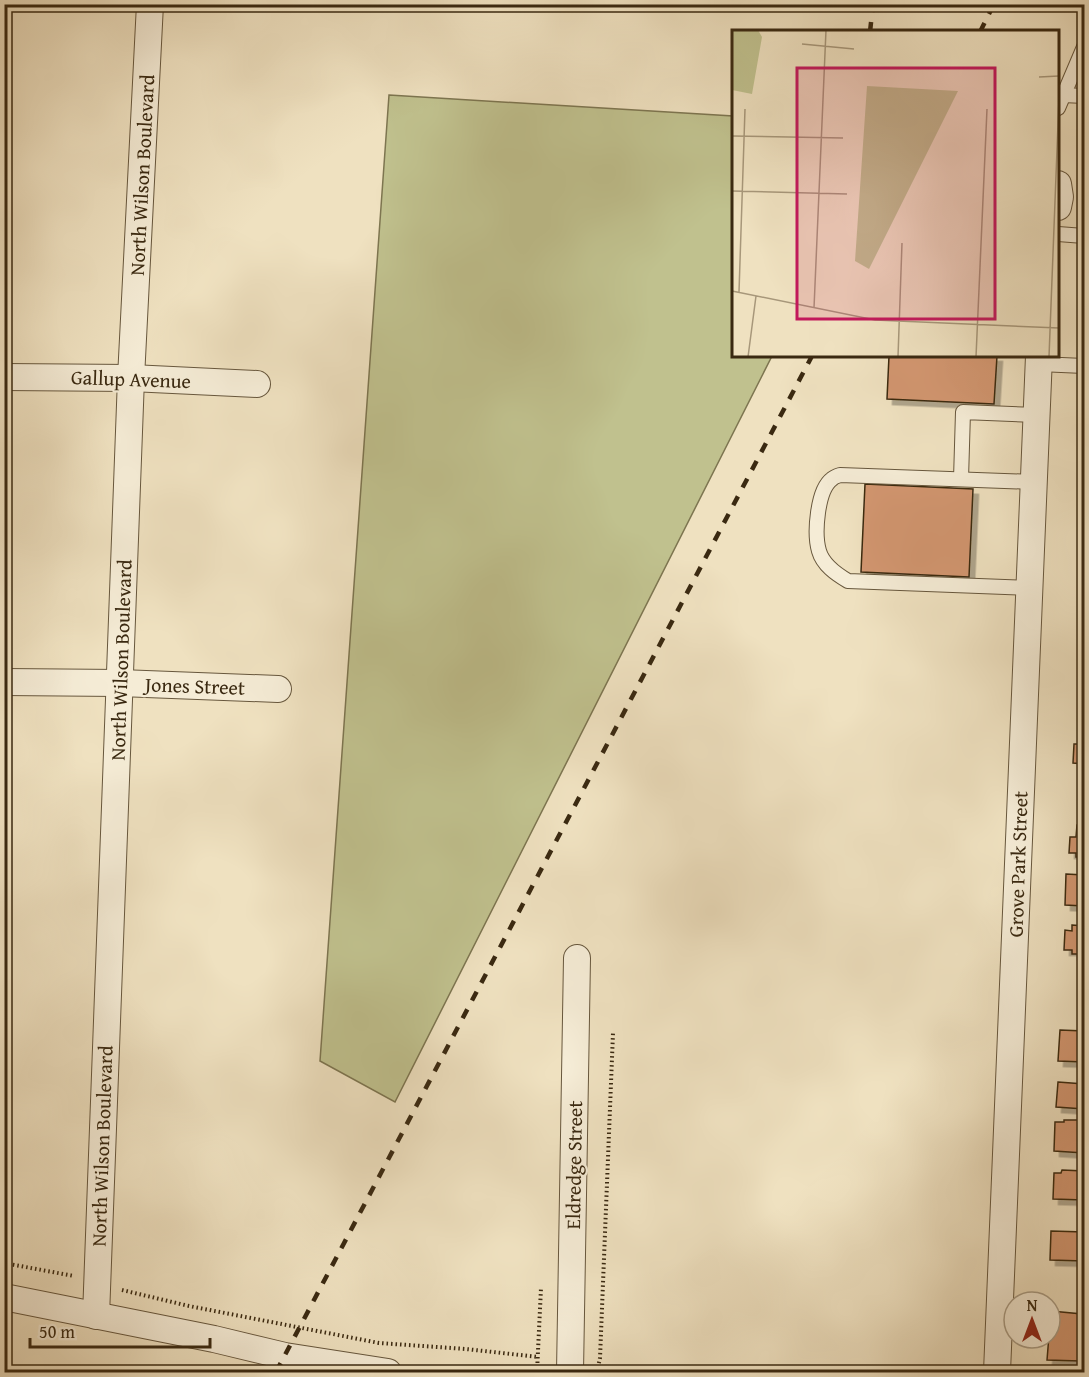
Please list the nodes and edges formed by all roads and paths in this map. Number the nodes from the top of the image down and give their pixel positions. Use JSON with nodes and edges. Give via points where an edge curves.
{"nodes":[{"id":1,"x":150,"y":4,"type":"edge"},
{"id":2,"x":1084,"y":47,"type":"edge"},
{"id":3,"x":1084,"y":96,"type":"edge"},
{"id":4,"x":1060,"y":102,"type":"edge"},
{"id":5,"x":1059,"y":234,"type":"edge"},
{"id":6,"x":1084,"y":236,"type":"edge"},
{"id":7,"x":1039,"y":360,"type":"edge"},
{"id":8,"x":1084,"y":366,"type":"edge"},
{"id":9,"x":4,"y":377,"type":"edge"},
{"id":10,"x":131,"y":378,"type":"junction"},
{"id":11,"x":257,"y":384,"type":"dead end"},
{"id":12,"x":1037,"y":414,"type":"junction"},
{"id":13,"x":961,"y":479,"type":"junction"},
{"id":14,"x":1034,"y":482,"type":"junction"},
{"id":15,"x":1030,"y":588,"type":"junction"},
{"id":16,"x":4,"y":682,"type":"edge"},
{"id":17,"x":120,"y":683,"type":"junction"},
{"id":18,"x":278,"y":689,"type":"dead end"},
{"id":19,"x":577,"y":958,"type":"dead end"},
{"id":20,"x":613,"y":1033,"type":"dead end"},
{"id":21,"x":4,"y":1263,"type":"edge"},
{"id":22,"x":97,"y":1284,"type":"junction"},
{"id":23,"x":541,"y":1288,"type":"dead end"},
{"id":24,"x":4,"y":1297,"type":"edge"},
{"id":25,"x":96,"y":1316,"type":"junction"},
{"id":26,"x":538,"y":1357,"type":"junction"},
{"id":27,"x":388,"y":1372,"type":"edge"},
{"id":28,"x":537,"y":1372,"type":"edge"},
{"id":29,"x":570,"y":1372,"type":"edge"},
{"id":30,"x":597,"y":1372,"type":"edge"},
{"id":31,"x":997,"y":1372,"type":"edge"}],
"edges":[{"from":1,"to":10,"type":"street","name":"North Wilson Boulevard"},
{"from":2,"to":4,"type":"lane"},
{"from":3,"to":4,"type":"lane"},
{"from":5,"to":6,"type":"lane"},
{"from":7,"to":8,"type":"lane"},
{"from":7,"to":12,"type":"street","name":"Grove Park Street"},
{"from":9,"to":10,"type":"street","name":"Gallup Avenue"},
{"from":10,"to":11,"type":"street","name":"Gallup Avenue"},
{"from":10,"to":17,"type":"street","name":"North Wilson Boulevard"},
{"from":12,"to":13,"type":"lane","via":[[963,412]]},
{"from":12,"to":14,"type":"street","name":"Grove Park Street"},
{"from":13,"to":14,"type":"lane"},
{"from":13,"to":15,"type":"lane","via":[[840,475],[831,479],[821,498],[816,529],[824,561],[836,574],[854,582]]},
{"from":14,"to":15,"type":"street","name":"Grove Park Street"},
{"from":15,"to":31,"type":"street","name":"Grove Park Street"},
{"from":16,"to":17,"type":"street","name":"Jones Street"},
{"from":17,"to":18,"type":"street","name":"Jones Street"},
{"from":17,"to":22,"type":"street","name":"North Wilson Boulevard"},
{"from":19,"to":29,"type":"street","name":"Eldredge Street"},
{"from":20,"to":30,"type":"path"},
{"from":21,"to":22,"type":"path","via":[[68,1274]]},
{"from":22,"to":25,"type":"street","name":"North Wilson Boulevard"},
{"from":22,"to":26,"type":"path","via":[[379,1343]]},
{"from":23,"to":26,"type":"path"},
{"from":24,"to":25,"type":"street"},
{"from":25,"to":27,"type":"street","via":[[285,1356]]},
{"from":26,"to":28,"type":"path"}]}
